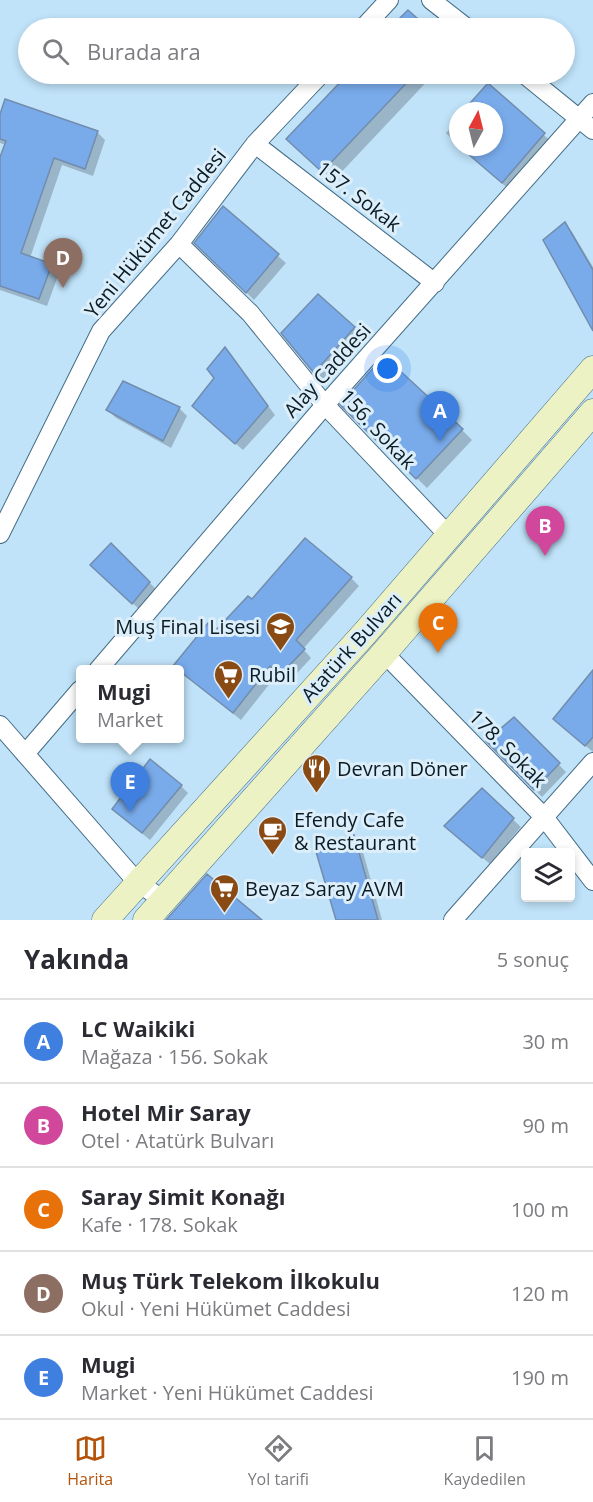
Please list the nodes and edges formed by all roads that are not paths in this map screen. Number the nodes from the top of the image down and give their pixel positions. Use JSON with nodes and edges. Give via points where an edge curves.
{"nodes":[{"id":1,"x":389,"y":0,"type":"edge"},
{"id":2,"x":431,"y":0,"type":"edge"},
{"id":3,"x":372,"y":18,"type":"edge"},
{"id":4,"x":454,"y":18,"type":"edge"},
{"id":5,"x":312,"y":84,"type":"edge"},
{"id":6,"x":536,"y":84,"type":"edge"},
{"id":7,"x":593,"y":103,"type":"edge"},
{"id":8,"x":586,"y":124,"type":"edge"},
{"id":9,"x":255,"y":144,"type":"junction"},
{"id":10,"x":179,"y":244,"type":"junction"},
{"id":11,"x":435,"y":283,"type":"junction"},
{"id":12,"x":593,"y":369,"type":"edge"},
{"id":13,"x":325,"y":405,"type":"junction"},
{"id":14,"x":593,"y":412,"type":"edge"},
{"id":15,"x":0,"y":534,"type":"edge"},
{"id":16,"x":449,"y":536,"type":"junction"},
{"id":17,"x":384,"y":653,"type":"junction"},
{"id":18,"x":101,"y":665,"type":"edge"},
{"id":19,"x":76,"y":696,"type":"edge"},
{"id":20,"x":0,"y":725,"type":"edge"},
{"id":21,"x":25,"y":754,"type":"junction"},
{"id":22,"x":593,"y":762,"type":"edge"},
{"id":23,"x":544,"y":817,"type":"junction"},
{"id":24,"x":593,"y":881,"type":"edge"},
{"id":25,"x":137,"y":882,"type":"junction"},
{"id":26,"x":162,"y":899,"type":"junction"},
{"id":27,"x":105,"y":920,"type":"edge"},
{"id":28,"x":146,"y":920,"type":"edge"},
{"id":29,"x":453,"y":920,"type":"edge"}],
"edges":[{"from":1,"to":3,"type":"street"},
{"from":2,"to":4,"type":"street"},
{"from":5,"to":9,"type":"street","name":"Yeni Hükümet Caddesi"},
{"from":6,"to":8,"type":"street"},
{"from":7,"to":8,"type":"street","name":"Alay Caddesi"},
{"from":8,"to":11,"type":"street","name":"Alay Caddesi"},
{"from":9,"to":10,"type":"street","name":"Yeni Hükümet Caddesi"},
{"from":9,"to":11,"type":"street","name":"157. Sokak"},
{"from":10,"to":13,"type":"street","name":"156. Sokak","via":[[249,313]]},
{"from":10,"to":15,"type":"street","name":"Yeni Hükümet Caddesi","via":[[101,331]]},
{"from":11,"to":13,"type":"street","name":"Alay Caddesi"},
{"from":12,"to":16,"type":"main road","name":"Atatürk Bulvarı"},
{"from":13,"to":16,"type":"street","name":"156. Sokak"},
{"from":13,"to":18,"type":"street","name":"Alay Caddesi"},
{"from":14,"to":17,"type":"main road","name":"Atatürk Bulvarı"},
{"from":16,"to":25,"type":"main road","name":"Atatürk Bulvarı"},
{"from":17,"to":23,"type":"street","name":"178. Sokak"},
{"from":17,"to":26,"type":"main road","name":"Atatürk Bulvarı"},
{"from":19,"to":21,"type":"street"},
{"from":20,"to":21,"type":"street"},
{"from":21,"to":25,"type":"street"},
{"from":22,"to":23,"type":"street"},
{"from":23,"to":24,"type":"street","name":"178. Sokak"},
{"from":23,"to":29,"type":"street"},
{"from":25,"to":26,"type":"street"},
{"from":25,"to":27,"type":"main road","name":"Atatürk Bulvarı"},
{"from":26,"to":28,"type":"main road","name":"Atatürk Bulvarı"}]}
